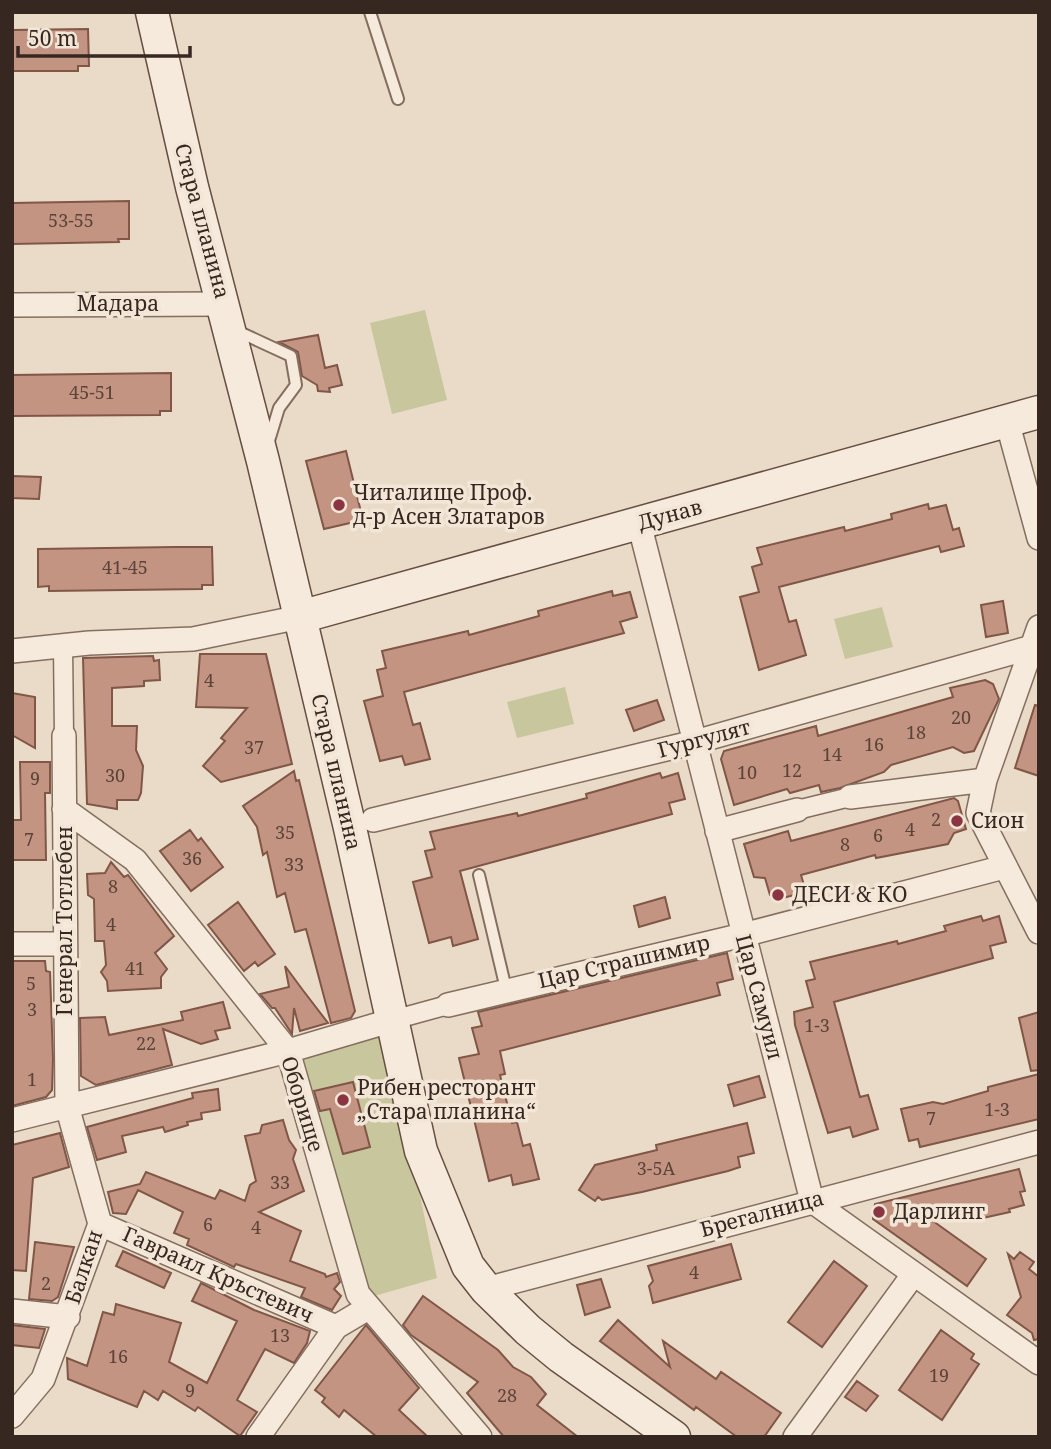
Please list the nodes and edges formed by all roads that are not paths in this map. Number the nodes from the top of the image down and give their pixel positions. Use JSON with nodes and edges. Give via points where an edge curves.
{"nodes":[{"id":1,"x":152,"y":12,"type":"edge"},
{"id":2,"x":370,"y":12,"type":"edge"},
{"id":3,"x":398,"y":99,"type":"dead end"},
{"id":4,"x":12,"y":304,"type":"edge"},
{"id":5,"x":227,"y":316,"type":"junction"},
{"id":6,"x":1039,"y":412,"type":"edge"},
{"id":7,"x":1007,"y":421,"type":"junction"},
{"id":8,"x":263,"y":461,"type":"junction"},
{"id":9,"x":639,"y":523,"type":"junction"},
{"id":10,"x":1039,"y":538,"type":"edge"},
{"id":11,"x":300,"y":617,"type":"junction"},
{"id":12,"x":1035,"y":637,"type":"edge"},
{"id":13,"x":63,"y":645,"type":"junction"},
{"id":14,"x":12,"y":651,"type":"edge"},
{"id":15,"x":64,"y":736,"type":"joint"},
{"id":16,"x":695,"y":742,"type":"junction"},
{"id":17,"x":985,"y":780,"type":"junction"},
{"id":18,"x":850,"y":797,"type":"joint"},
{"id":19,"x":64,"y":809,"type":"junction"},
{"id":20,"x":797,"y":810,"type":"joint"},
{"id":21,"x":361,"y":824,"type":"junction"},
{"id":22,"x":717,"y":831,"type":"junction"},
{"id":23,"x":1004,"y":867,"type":"junction"},
{"id":24,"x":480,"y":875,"type":"dead end"},
{"id":25,"x":1039,"y":932,"type":"edge"},
{"id":26,"x":743,"y":935,"type":"junction"},
{"id":27,"x":12,"y":944,"type":"edge"},
{"id":28,"x":64,"y":944,"type":"junction"},
{"id":29,"x":506,"y":989,"type":"junction"},
{"id":30,"x":448,"y":1005,"type":"joint"},
{"id":31,"x":393,"y":1020,"type":"junction"},
{"id":32,"x":288,"y":1051,"type":"junction"},
{"id":33,"x":67,"y":1106,"type":"junction"},
{"id":34,"x":12,"y":1121,"type":"edge"},
{"id":35,"x":1039,"y":1142,"type":"edge"},
{"id":36,"x":812,"y":1201,"type":"junction"},
{"id":37,"x":100,"y":1224,"type":"junction"},
{"id":38,"x":913,"y":1275,"type":"junction"},
{"id":39,"x":486,"y":1289,"type":"junction"},
{"id":40,"x":368,"y":1308,"type":"junction"},
{"id":41,"x":12,"y":1311,"type":"edge"},
{"id":42,"x":68,"y":1317,"type":"junction"},
{"id":43,"x":336,"y":1327,"type":"junction"},
{"id":44,"x":1039,"y":1363,"type":"edge"},
{"id":45,"x":12,"y":1416,"type":"edge"},
{"id":46,"x":258,"y":1437,"type":"edge"},
{"id":47,"x":480,"y":1437,"type":"edge"},
{"id":48,"x":674,"y":1437,"type":"edge"},
{"id":49,"x":795,"y":1437,"type":"edge"}],
"edges":[{"from":1,"to":5,"type":"main road","name":"Стара планина","via":[[191,187]]},
{"from":2,"to":3,"type":"lane"},
{"from":4,"to":5,"type":"street","name":"Мадара"},
{"from":5,"to":8,"type":"main road","name":"Стара планина"},
{"from":5,"to":8,"type":"lane","via":[[291,356],[296,386],[279,408]]},
{"from":6,"to":7,"type":"main road","name":"Дунав"},
{"from":7,"to":9,"type":"main road","name":"Дунав"},
{"from":7,"to":10,"type":"street"},
{"from":8,"to":11,"type":"main road","name":"Стара планина"},
{"from":9,"to":11,"type":"main road","name":"Дунав"},
{"from":9,"to":16,"type":"street","name":"Цар Самуил"},
{"from":11,"to":13,"type":"street","via":[[193,639]]},
{"from":11,"to":21,"type":"main road","name":"Стара планина"},
{"from":12,"to":16,"type":"street","name":"Гургулят"},
{"from":12,"to":17,"type":"street"},
{"from":13,"to":14,"type":"street"},
{"from":13,"to":15,"type":"street"},
{"from":15,"to":19,"type":"street","name":"Генерал Тотлебен"},
{"from":16,"to":21,"type":"street","name":"Гургулят"},
{"from":16,"to":22,"type":"street","name":"Цар Самуил"},
{"from":17,"to":18,"type":"street"},
{"from":17,"to":23,"type":"street","via":[[978,813]]},
{"from":18,"to":20,"type":"street"},
{"from":19,"to":28,"type":"street","name":"Генерал Тотлебен"},
{"from":19,"to":32,"type":"street","name":"Оборище","via":[[135,860]]},
{"from":20,"to":22,"type":"street"},
{"from":21,"to":31,"type":"main road","name":"Стара планина"},
{"from":22,"to":26,"type":"street","name":"Цар Самуил"},
{"from":23,"to":25,"type":"street"},
{"from":23,"to":26,"type":"street","name":"Цар Страшимир"},
{"from":24,"to":29,"type":"lane"},
{"from":26,"to":29,"type":"street","name":"Цар Страшимир"},
{"from":26,"to":36,"type":"street","name":"Цар Самуил"},
{"from":27,"to":28,"type":"street"},
{"from":28,"to":33,"type":"street","name":"Генерал Тотлебен"},
{"from":29,"to":30,"type":"street","name":"Цар Страшимир"},
{"from":30,"to":31,"type":"street"},
{"from":31,"to":32,"type":"street"},
{"from":31,"to":39,"type":"main road","name":"Стара планина","via":[[421,1151],[468,1266]]},
{"from":32,"to":33,"type":"street"},
{"from":32,"to":40,"type":"street","name":"Оборище","via":[[358,1294]]},
{"from":33,"to":34,"type":"street"},
{"from":33,"to":37,"type":"street","name":"Балкан"},
{"from":35,"to":36,"type":"street","name":"Брегалница"},
{"from":36,"to":38,"type":"street"},
{"from":36,"to":39,"type":"street","name":"Брегалница"},
{"from":37,"to":42,"type":"street","name":"Балкан"},
{"from":37,"to":43,"type":"street","name":"Гавраил Кръстевич"},
{"from":38,"to":44,"type":"street"},
{"from":38,"to":49,"type":"street"},
{"from":39,"to":48,"type":"main road","name":"Стара планина","via":[[561,1357]]},
{"from":40,"to":43,"type":"street"},
{"from":40,"to":47,"type":"street","name":"Оборище"},
{"from":41,"to":42,"type":"street"},
{"from":42,"to":45,"type":"street","name":"Балкан","via":[[43,1379]]},
{"from":43,"to":46,"type":"street"}]}
